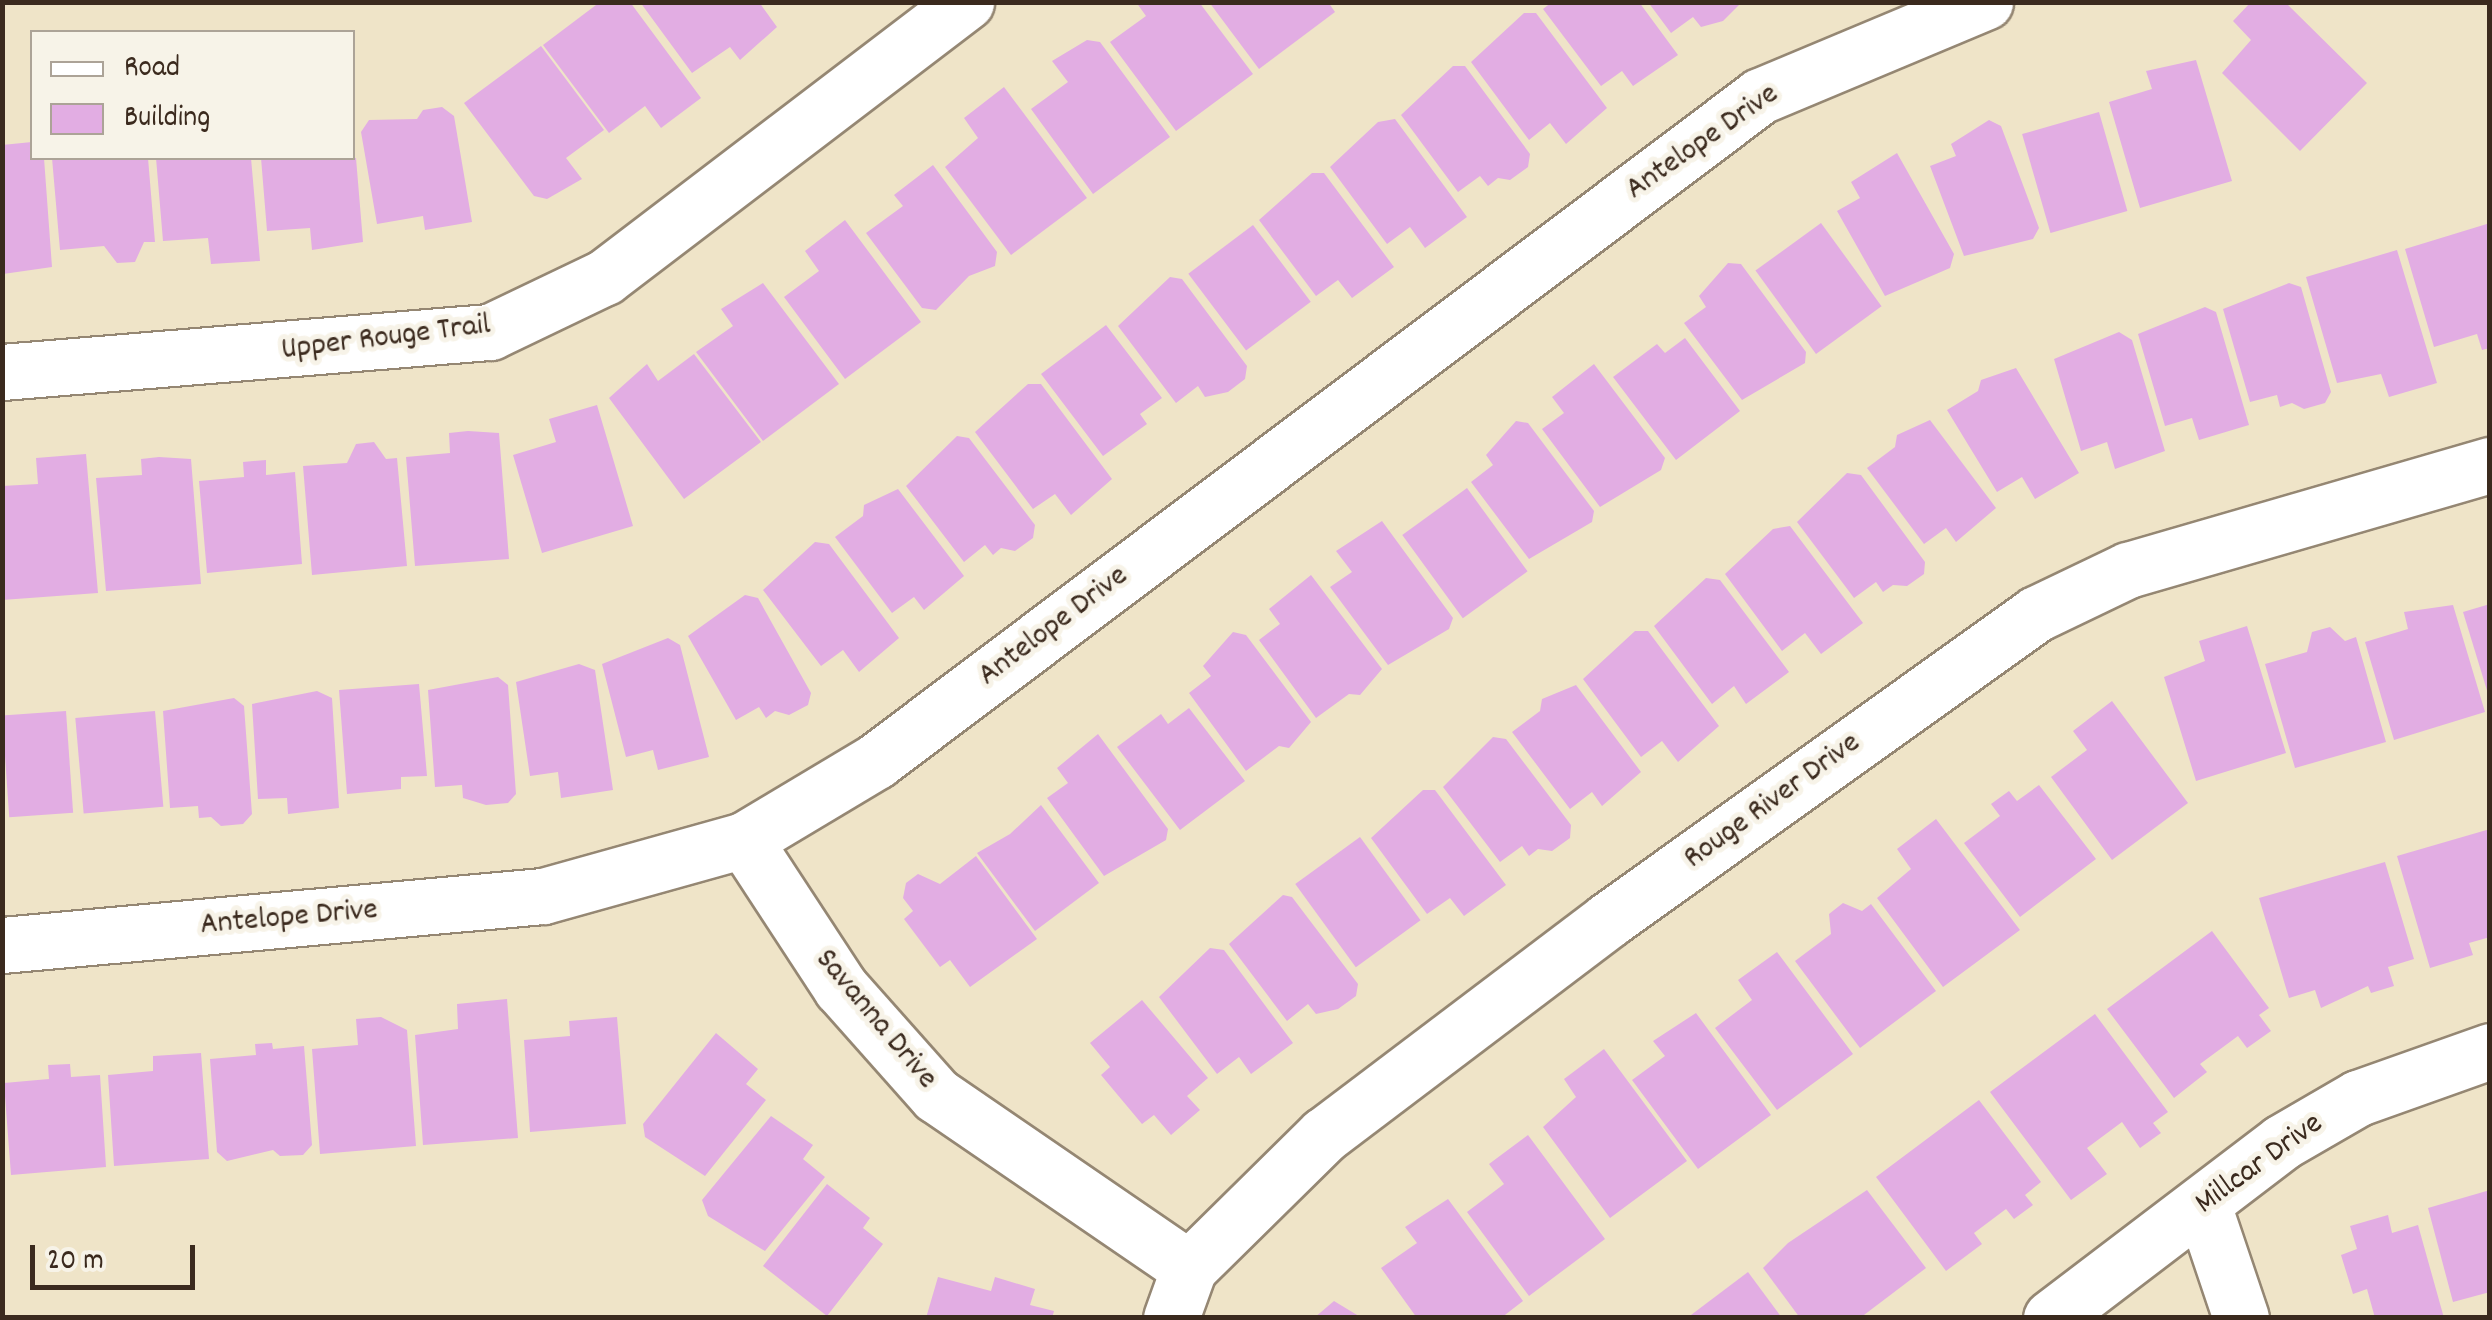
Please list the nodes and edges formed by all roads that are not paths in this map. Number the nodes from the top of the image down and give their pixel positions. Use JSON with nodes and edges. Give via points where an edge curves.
{"nodes":[{"id":1,"x":966,"y":2,"type":"edge"},
{"id":2,"x":1985,"y":2,"type":"edge"},
{"id":3,"x":2,"y":372,"type":"edge"},
{"id":4,"x":2490,"y":465,"type":"edge"},
{"id":5,"x":744,"y":840,"type":"junction"},
{"id":6,"x":2,"y":944,"type":"edge"},
{"id":7,"x":2490,"y":1051,"type":"edge"},
{"id":8,"x":2203,"y":1205,"type":"junction"},
{"id":9,"x":1180,"y":1293,"type":"edge"},
{"id":10,"x":2051,"y":1318,"type":"edge"},
{"id":11,"x":2241,"y":1318,"type":"edge"}],
"edges":[{"from":1,"to":3,"type":"street","name":"Upper Rouge Trail","via":[[605,277],[490,332]]},
{"from":2,"to":5,"type":"street","name":"Antelope Drive","via":[[1760,96],[876,761]]},
{"from":4,"to":9,"type":"street","name":"Rouge River Drive","via":[[2128,570],[2036,614],[1608,920],[1324,1135]]},
{"from":5,"to":6,"type":"street","name":"Antelope Drive","via":[[543,896]]},
{"from":5,"to":9,"type":"street","name":"Savanna Drive","via":[[841,988],[936,1095]]},
{"from":7,"to":8,"type":"street","name":"Millcar Drive","via":[[2358,1098],[2282,1142]]},
{"from":8,"to":10,"type":"street","name":"Millcar Drive"},
{"from":8,"to":11,"type":"street"}]}
